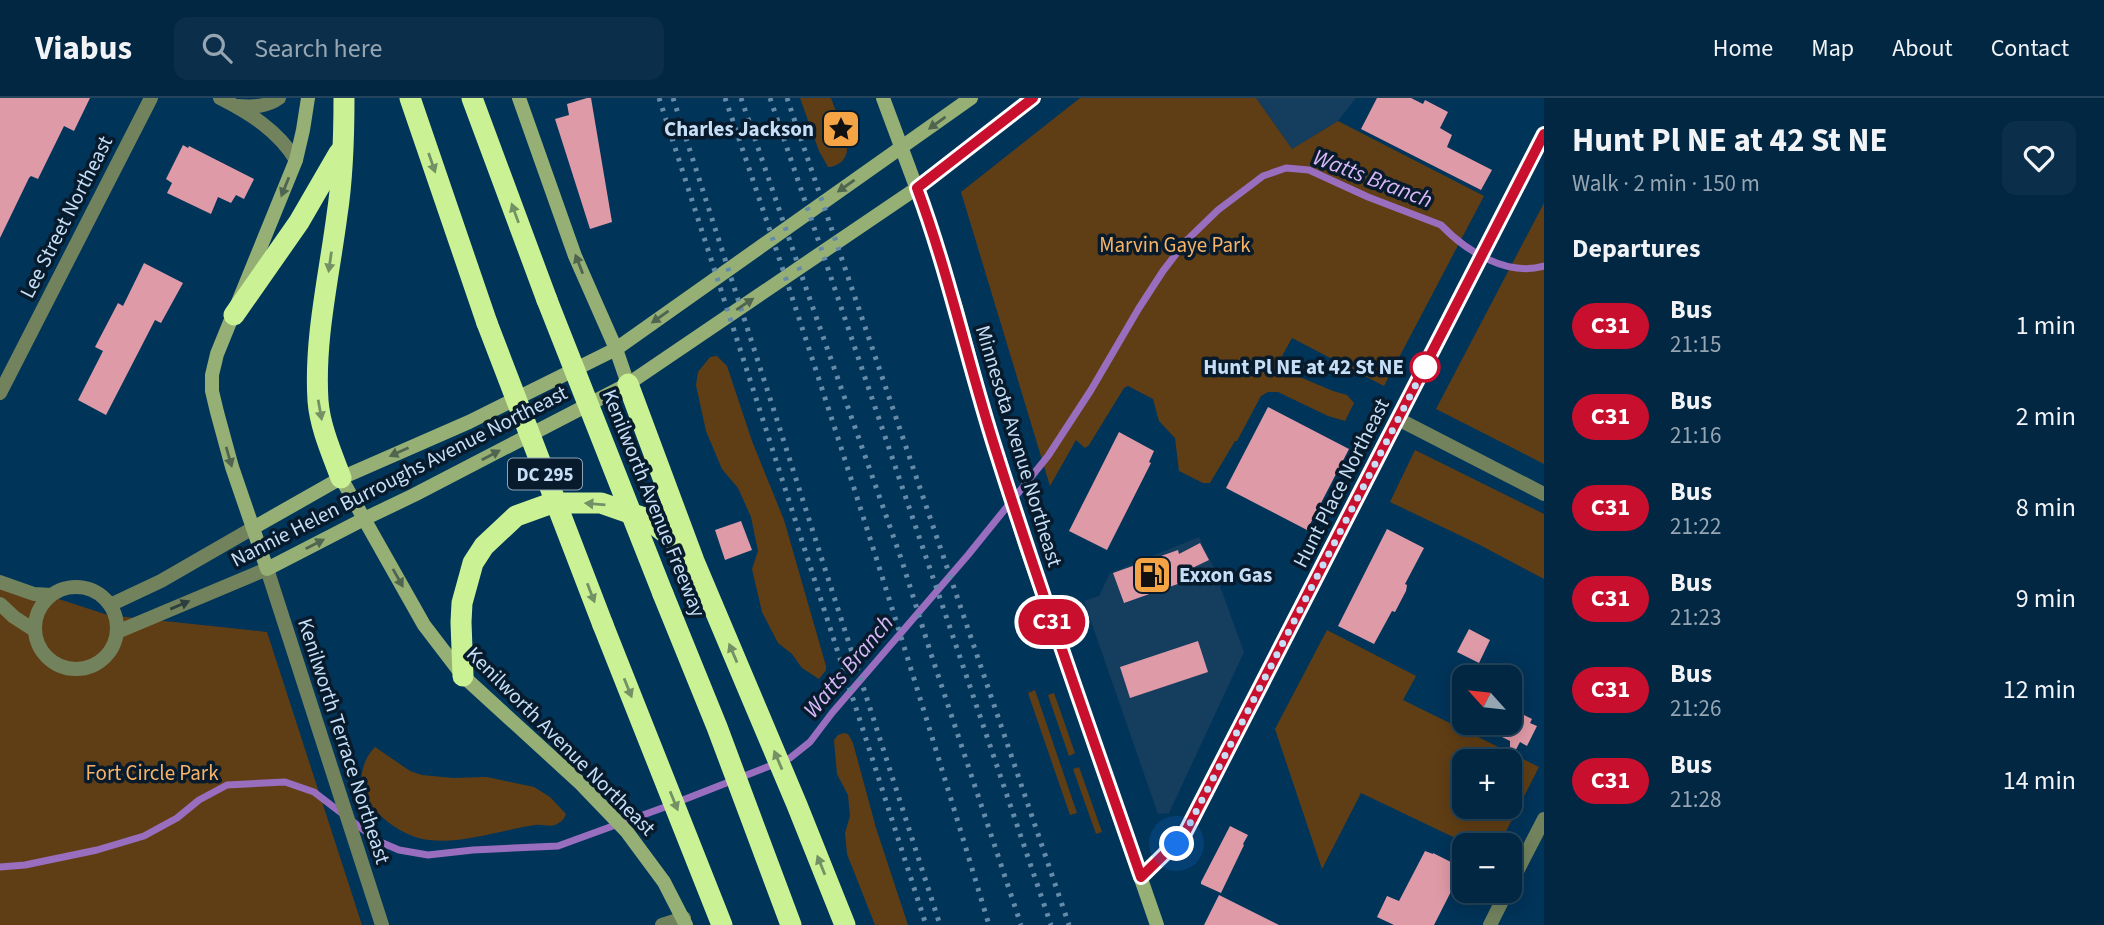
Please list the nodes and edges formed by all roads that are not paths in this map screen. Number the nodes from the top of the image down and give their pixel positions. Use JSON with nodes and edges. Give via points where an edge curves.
{"nodes":[{"id":1,"x":151,"y":98,"type":"edge"},
{"id":2,"x":220,"y":98,"type":"edge"},
{"id":3,"x":279,"y":98,"type":"edge"},
{"id":4,"x":308,"y":98,"type":"edge"},
{"id":5,"x":344,"y":98,"type":"edge"},
{"id":6,"x":410,"y":98,"type":"edge"},
{"id":7,"x":472,"y":98,"type":"edge"},
{"id":8,"x":519,"y":98,"type":"edge"},
{"id":9,"x":883,"y":98,"type":"edge"},
{"id":10,"x":971,"y":98,"type":"edge"},
{"id":11,"x":1033,"y":98,"type":"edge"},
{"id":12,"x":237,"y":106,"type":"junction"},
{"id":13,"x":1544,"y":134,"type":"edge"},
{"id":14,"x":344,"y":145,"type":"junction"},
{"id":15,"x":902,"y":147,"type":"junction"},
{"id":16,"x":296,"y":160,"type":"junction"},
{"id":17,"x":917,"y":188,"type":"junction"},
{"id":18,"x":234,"y":315,"type":"junction"},
{"id":19,"x":616,"y":349,"type":"junction"},
{"id":20,"x":628,"y":384,"type":"junction"},
{"id":21,"x":0,"y":393,"type":"edge"},
{"id":22,"x":1398,"y":419,"type":"junction"},
{"id":23,"x":341,"y":478,"type":"junction"},
{"id":24,"x":1544,"y":494,"type":"edge"},
{"id":25,"x":364,"y":519,"type":"junction"},
{"id":26,"x":253,"y":528,"type":"junction"},
{"id":27,"x":694,"y":561,"type":"junction"},
{"id":28,"x":267,"y":569,"type":"junction"},
{"id":29,"x":0,"y":582,"type":"edge"},
{"id":30,"x":51,"y":595,"type":"junction"},
{"id":31,"x":0,"y":604,"type":"edge"},
{"id":32,"x":110,"y":605,"type":"junction"},
{"id":33,"x":34,"y":630,"type":"junction"},
{"id":34,"x":117,"y":632,"type":"junction"},
{"id":35,"x":463,"y":676,"type":"junction"},
{"id":36,"x":1544,"y":819,"type":"edge"},
{"id":37,"x":1522,"y":862,"type":"edge"},
{"id":38,"x":1141,"y":877,"type":"junction"},
{"id":39,"x":1501,"y":903,"type":"edge"},
{"id":40,"x":685,"y":921,"type":"edge"},
{"id":41,"x":382,"y":925,"type":"edge"},
{"id":42,"x":662,"y":925,"type":"edge"},
{"id":43,"x":722,"y":925,"type":"edge"},
{"id":44,"x":791,"y":925,"type":"edge"},
{"id":45,"x":845,"y":925,"type":"edge"},
{"id":46,"x":1157,"y":925,"type":"edge"},
{"id":47,"x":1490,"y":925,"type":"edge"}],
"edges":[{"from":1,"to":21,"type":"street","name":"Lee Street Northeast"},
{"from":2,"to":12,"type":"street"},
{"from":3,"to":12,"type":"street","via":[[258,107]]},
{"from":4,"to":16,"type":"main road"},
{"from":5,"to":14,"type":"highway"},
{"from":6,"to":43,"type":"highway","number":"DC 295","one_way":true,"bridge":true,"via":[[488,323]]},
{"from":44,"to":7,"type":"highway","name":"Kenilworth Avenue Freeway","number":"DC 295","one_way":true,"bridge":true},
{"from":19,"to":8,"type":"main road","one_way":true,"via":[[575,256]]},
{"from":9,"to":15,"type":"main road","name":"Minnesota Avenue Northeast"},
{"from":10,"to":15,"type":"main road","name":"Nannie Helen Burroughs Avenue Northeast","one_way":true},
{"from":11,"to":17,"type":"main road","name":"Nannie Helen Burroughs Avenue Northeast"},
{"from":12,"to":16,"type":"street","via":[[286,144]]},
{"from":13,"to":22,"type":"street","name":"Hunt Place Northeast"},
{"from":14,"to":18,"type":"highway","via":[[299,222]]},
{"from":14,"to":23,"type":"highway","one_way":true,"via":[[319,342],[318,403]]},
{"from":15,"to":17,"type":"main road","name":"Minnesota Avenue Northeast"},
{"from":15,"to":19,"type":"main road","name":"Nannie Helen Burroughs Avenue Northeast","one_way":true},
{"from":16,"to":18,"type":"main road","one_way":true},
{"from":20,"to":17,"type":"main road","name":"Nannie Helen Burroughs Avenue Northeast","one_way":true},
{"from":17,"to":38,"type":"main road","name":"Minnesota Avenue Northeast","via":[[1026,547]]},
{"from":18,"to":26,"type":"main road","one_way":true,"via":[[217,355],[212,391]]},
{"from":19,"to":20,"type":"main road"},
{"from":19,"to":23,"type":"main road","name":"Nannie Helen Burroughs Avenue Northeast","one_way":true,"via":[[469,422]]},
{"from":25,"to":20,"type":"main road","name":"Nannie Helen Burroughs Avenue Northeast","one_way":true},
{"from":20,"to":27,"type":"highway"},
{"from":22,"to":24,"type":"street"},
{"from":22,"to":38,"type":"street","name":"Hunt Place Northeast","via":[[1184,835]]},
{"from":23,"to":25,"type":"main road","name":"Kenilworth Avenue Northeast"},
{"from":23,"to":26,"type":"main road","name":"Nannie Helen Burroughs Avenue Northeast"},
{"from":28,"to":25,"type":"main road","name":"Nannie Helen Burroughs Avenue Northeast","one_way":true},
{"from":25,"to":35,"type":"main road","name":"Kenilworth Avenue Northeast","one_way":true,"via":[[424,625]]},
{"from":26,"to":28,"type":"main road"},
{"from":26,"to":32,"type":"street","name":"Nannie Helen Burroughs Avenue Northeast"},
{"from":27,"to":35,"type":"highway","one_way":true,"via":[[647,519],[601,503],[552,503],[516,516],[484,546],[470,573],[460,622]]},
{"from":45,"to":27,"type":"highway","one_way":true},
{"from":34,"to":28,"type":"street","name":"Nannie Helen Burroughs Avenue Northeast","one_way":true},
{"from":28,"to":41,"type":"street","name":"Kenilworth Terrace Northeast"},
{"from":29,"to":30,"type":"street"},
{"from":30,"to":32,"type":"street","via":[[76,586],[101,595]]},
{"from":30,"to":33,"type":"street","via":[[41,605]]},
{"from":31,"to":33,"type":"street"},
{"from":32,"to":34,"type":"street"},
{"from":33,"to":34,"type":"street","via":[[44,655],[67,668],[81,669],[105,656]]},
{"from":35,"to":40,"type":"main road","name":"Kenilworth Avenue Northeast","via":[[627,832],[652,863]]},
{"from":36,"to":37,"type":"street"},
{"from":38,"to":46,"type":"main road","name":"Minnesota Avenue Northeast"},
{"from":39,"to":47,"type":"street"},
{"from":40,"to":42,"type":"street"}]}
